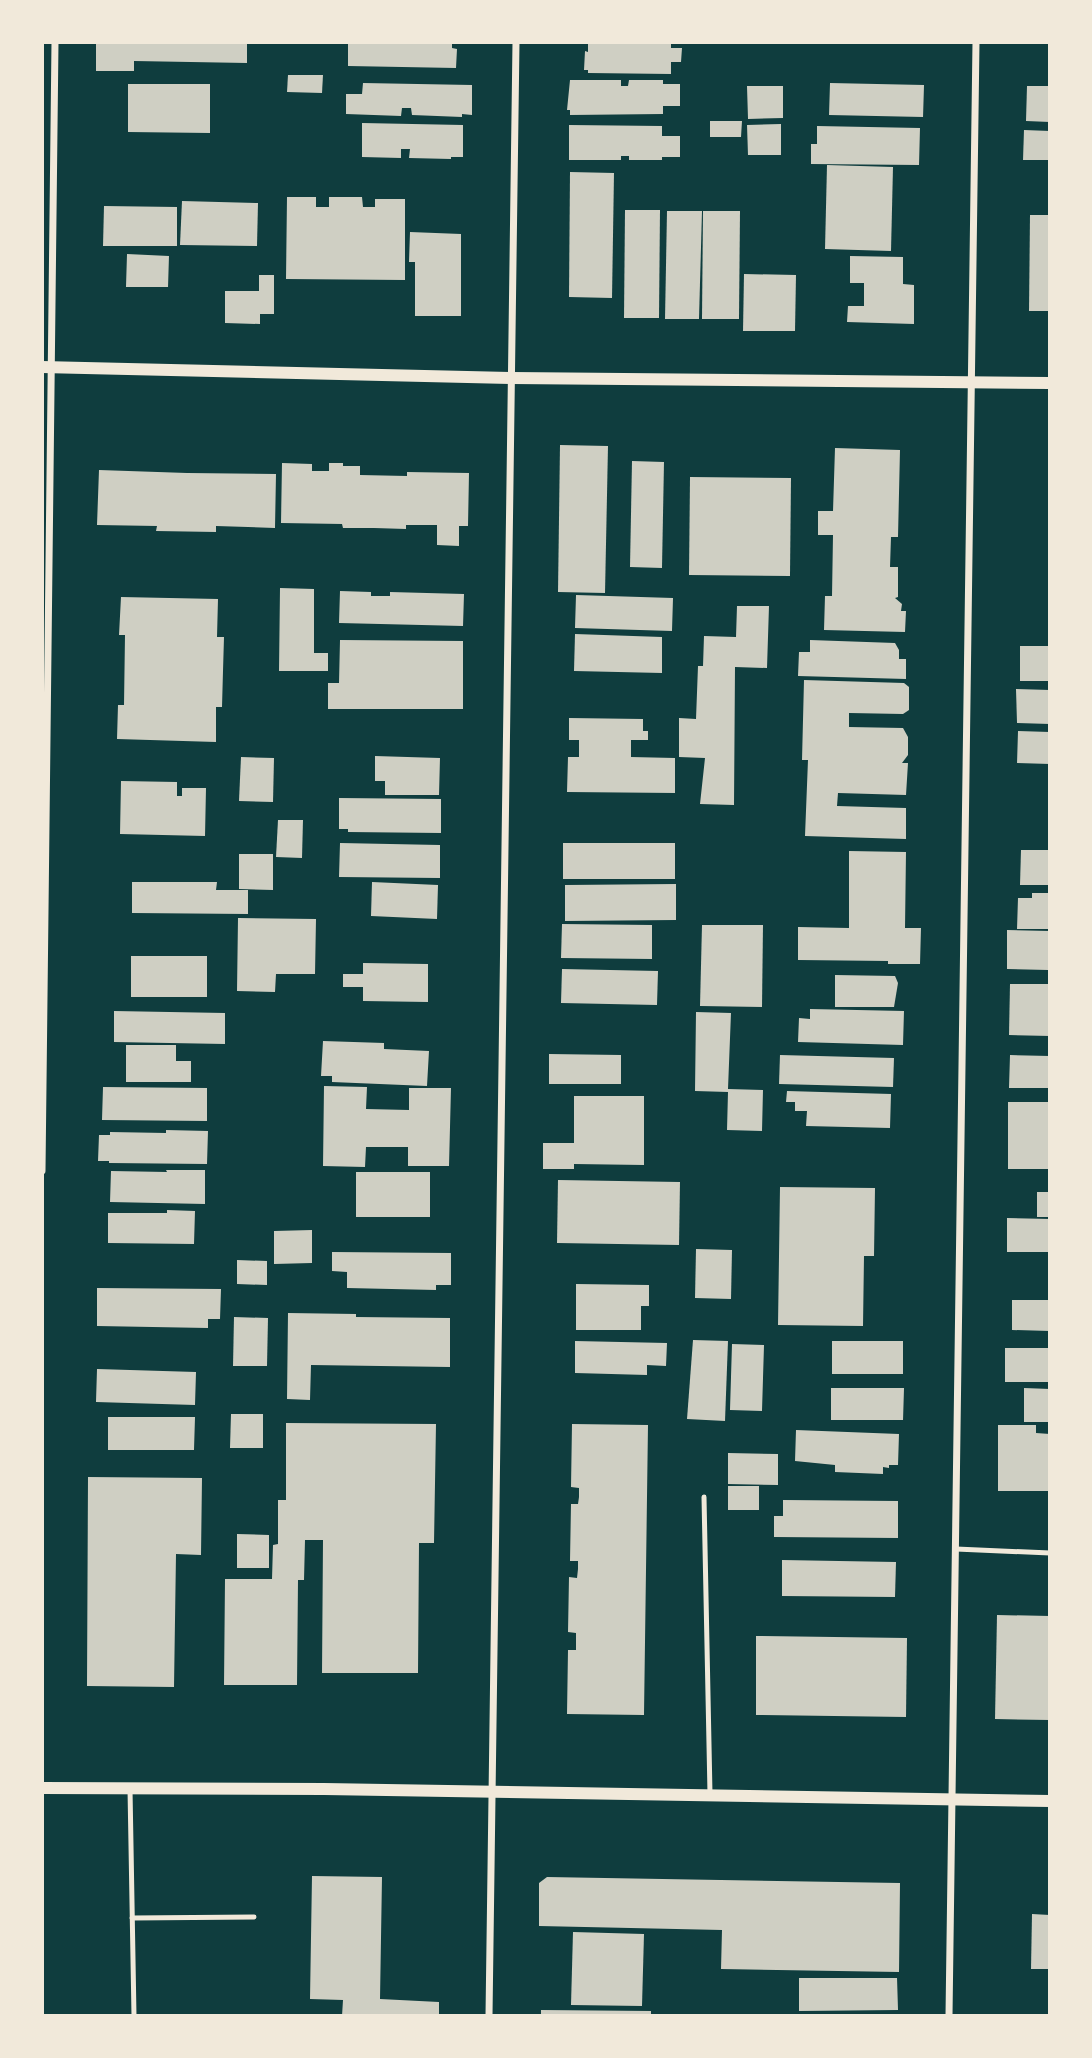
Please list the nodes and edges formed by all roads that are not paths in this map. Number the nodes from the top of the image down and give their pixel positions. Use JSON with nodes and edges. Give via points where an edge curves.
{"nodes":[{"id":1,"x":55,"y":42,"type":"edge"},
{"id":2,"x":516,"y":42,"type":"edge"},
{"id":3,"x":976,"y":42,"type":"edge"},
{"id":4,"x":47,"y":367,"type":"edge"},
{"id":5,"x":512,"y":378,"type":"junction"},
{"id":6,"x":972,"y":382,"type":"junction"},
{"id":7,"x":1050,"y":383,"type":"edge"},
{"id":8,"x":42,"y":1171,"type":"edge"},
{"id":9,"x":704,"y":1497,"type":"dead end"},
{"id":10,"x":956,"y":1549,"type":"junction"},
{"id":11,"x":1050,"y":1553,"type":"edge"},
{"id":12,"x":42,"y":1788,"type":"edge"},
{"id":13,"x":130,"y":1789,"type":"junction"},
{"id":14,"x":493,"y":1793,"type":"junction"},
{"id":15,"x":710,"y":1797,"type":"junction"},
{"id":16,"x":952,"y":1801,"type":"junction"},
{"id":17,"x":1050,"y":1801,"type":"edge"},
{"id":18,"x":254,"y":1917,"type":"dead end"},
{"id":19,"x":132,"y":1919,"type":"junction"},
{"id":20,"x":134,"y":2016,"type":"edge"},
{"id":21,"x":489,"y":2016,"type":"edge"},
{"id":22,"x":949,"y":2016,"type":"edge"}],
"edges":[{"from":1,"to":4,"type":"street"},
{"from":2,"to":5,"type":"street"},
{"from":3,"to":6,"type":"street"},
{"from":4,"to":5,"type":"street"},
{"from":4,"to":8,"type":"street"},
{"from":5,"to":6,"type":"street"},
{"from":5,"to":14,"type":"street"},
{"from":6,"to":7,"type":"street"},
{"from":6,"to":10,"type":"street"},
{"from":9,"to":15,"type":"lane"},
{"from":10,"to":11,"type":"lane"},
{"from":10,"to":16,"type":"street"},
{"from":12,"to":13,"type":"street"},
{"from":13,"to":14,"type":"street"},
{"from":13,"to":19,"type":"lane"},
{"from":14,"to":15,"type":"street"},
{"from":14,"to":21,"type":"street"},
{"from":15,"to":16,"type":"street"},
{"from":16,"to":17,"type":"street"},
{"from":16,"to":22,"type":"street"},
{"from":18,"to":19,"type":"lane"},
{"from":19,"to":20,"type":"lane"}]}
